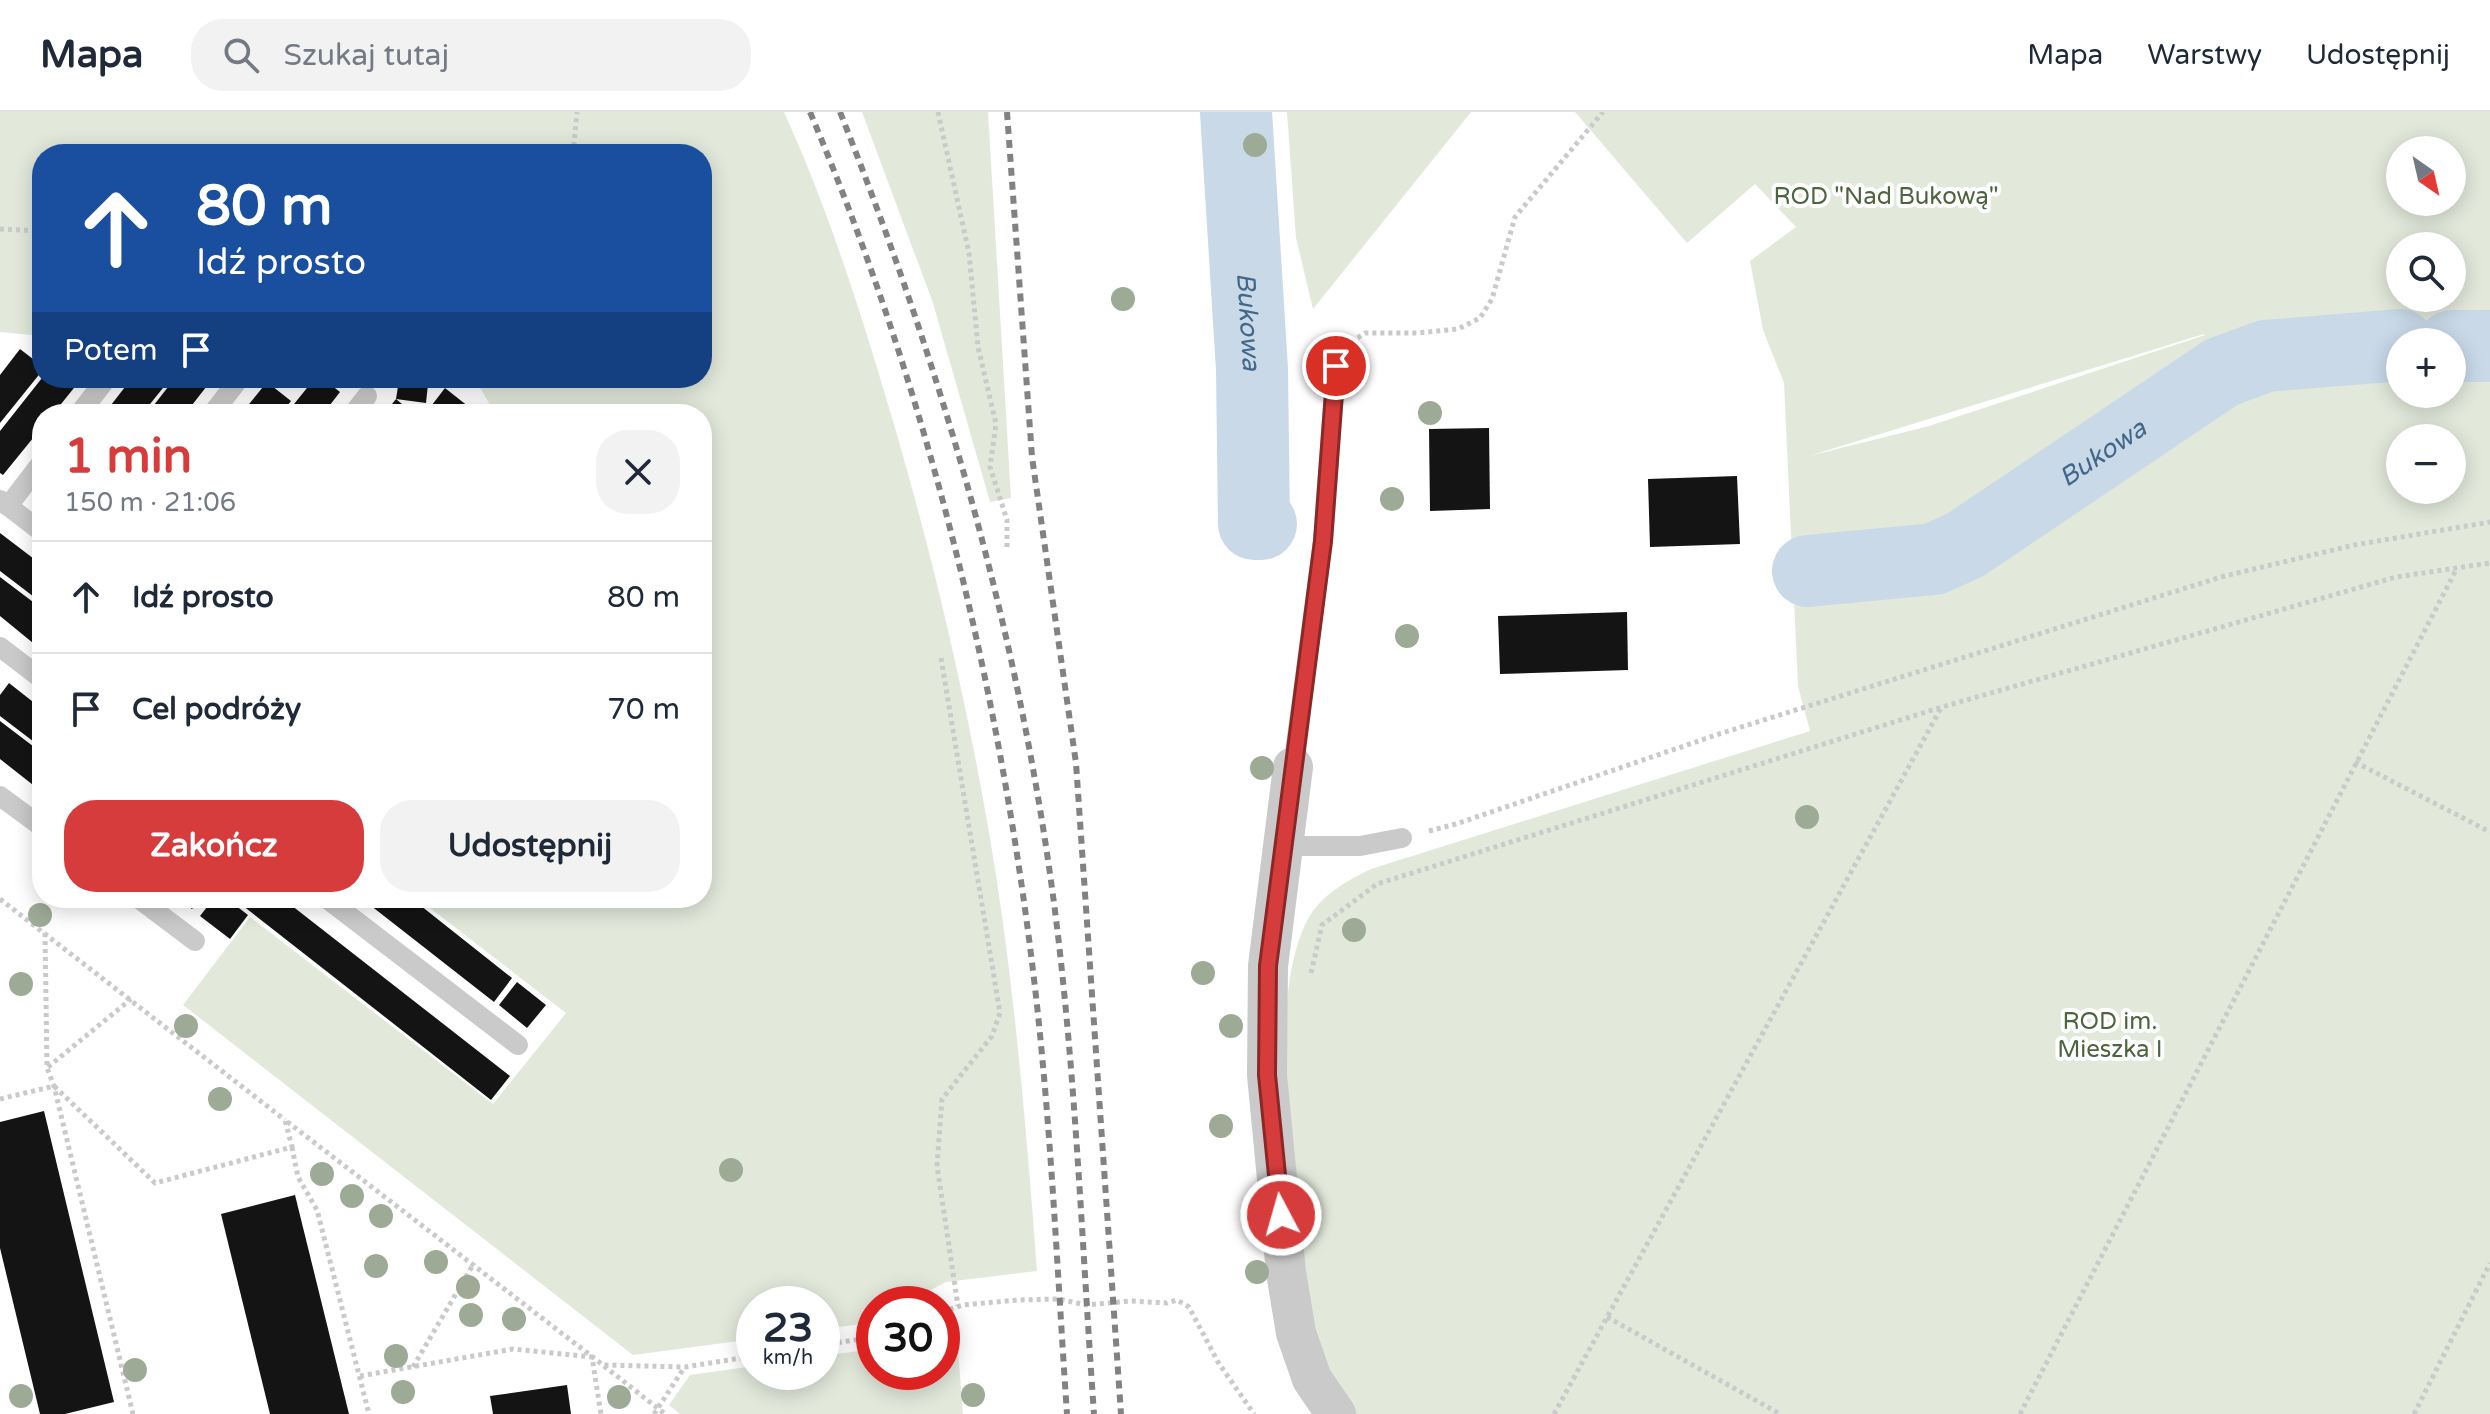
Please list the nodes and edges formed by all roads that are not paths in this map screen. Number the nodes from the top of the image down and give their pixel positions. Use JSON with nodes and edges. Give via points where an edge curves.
{"nodes":[{"id":1,"x":1336,"y":366,"type":"road end"},
{"id":2,"x":99,"y":388,"type":"edge"},
{"id":3,"x":232,"y":388,"type":"edge"},
{"id":4,"x":367,"y":396,"type":"dead end"},
{"id":5,"x":87,"y":404,"type":"edge"},
{"id":6,"x":220,"y":404,"type":"edge"},
{"id":7,"x":361,"y":404,"type":"edge"},
{"id":8,"x":32,"y":473,"type":"edge"},
{"id":9,"x":4,"y":503,"type":"edge"},
{"id":10,"x":32,"y":524,"type":"edge"},
{"id":11,"x":0,"y":647,"type":"edge"},
{"id":12,"x":32,"y":671,"type":"edge"},
{"id":13,"x":1293,"y":767,"type":"joint"},
{"id":14,"x":0,"y":796,"type":"edge"},
{"id":15,"x":32,"y":820,"type":"edge"},
{"id":16,"x":1402,"y":838,"type":"road end"},
{"id":17,"x":1283,"y":846,"type":"junction"},
{"id":18,"x":151,"y":908,"type":"edge"},
{"id":19,"x":339,"y":908,"type":"edge"},
{"id":20,"x":195,"y":941,"type":"dead end"},
{"id":21,"x":518,"y":1045,"type":"dead end"},
{"id":22,"x":1336,"y":1414,"type":"edge"}],
"edges":[{"from":1,"to":13,"type":"lane","via":[[1323,541]]},
{"from":2,"to":5,"type":"lane"},
{"from":3,"to":6,"type":"lane"},
{"from":4,"to":7,"type":"lane"},
{"from":8,"to":9,"type":"lane"},
{"from":9,"to":10,"type":"lane"},
{"from":11,"to":12,"type":"lane"},
{"from":13,"to":17,"type":"street"},
{"from":14,"to":15,"type":"lane"},
{"from":16,"to":17,"type":"lane","via":[[1360,846]]},
{"from":17,"to":22,"type":"street","via":[[1268,966],[1267,1075],[1296,1333],[1312,1379]]},
{"from":18,"to":20,"type":"lane"},
{"from":19,"to":21,"type":"lane"}]}
